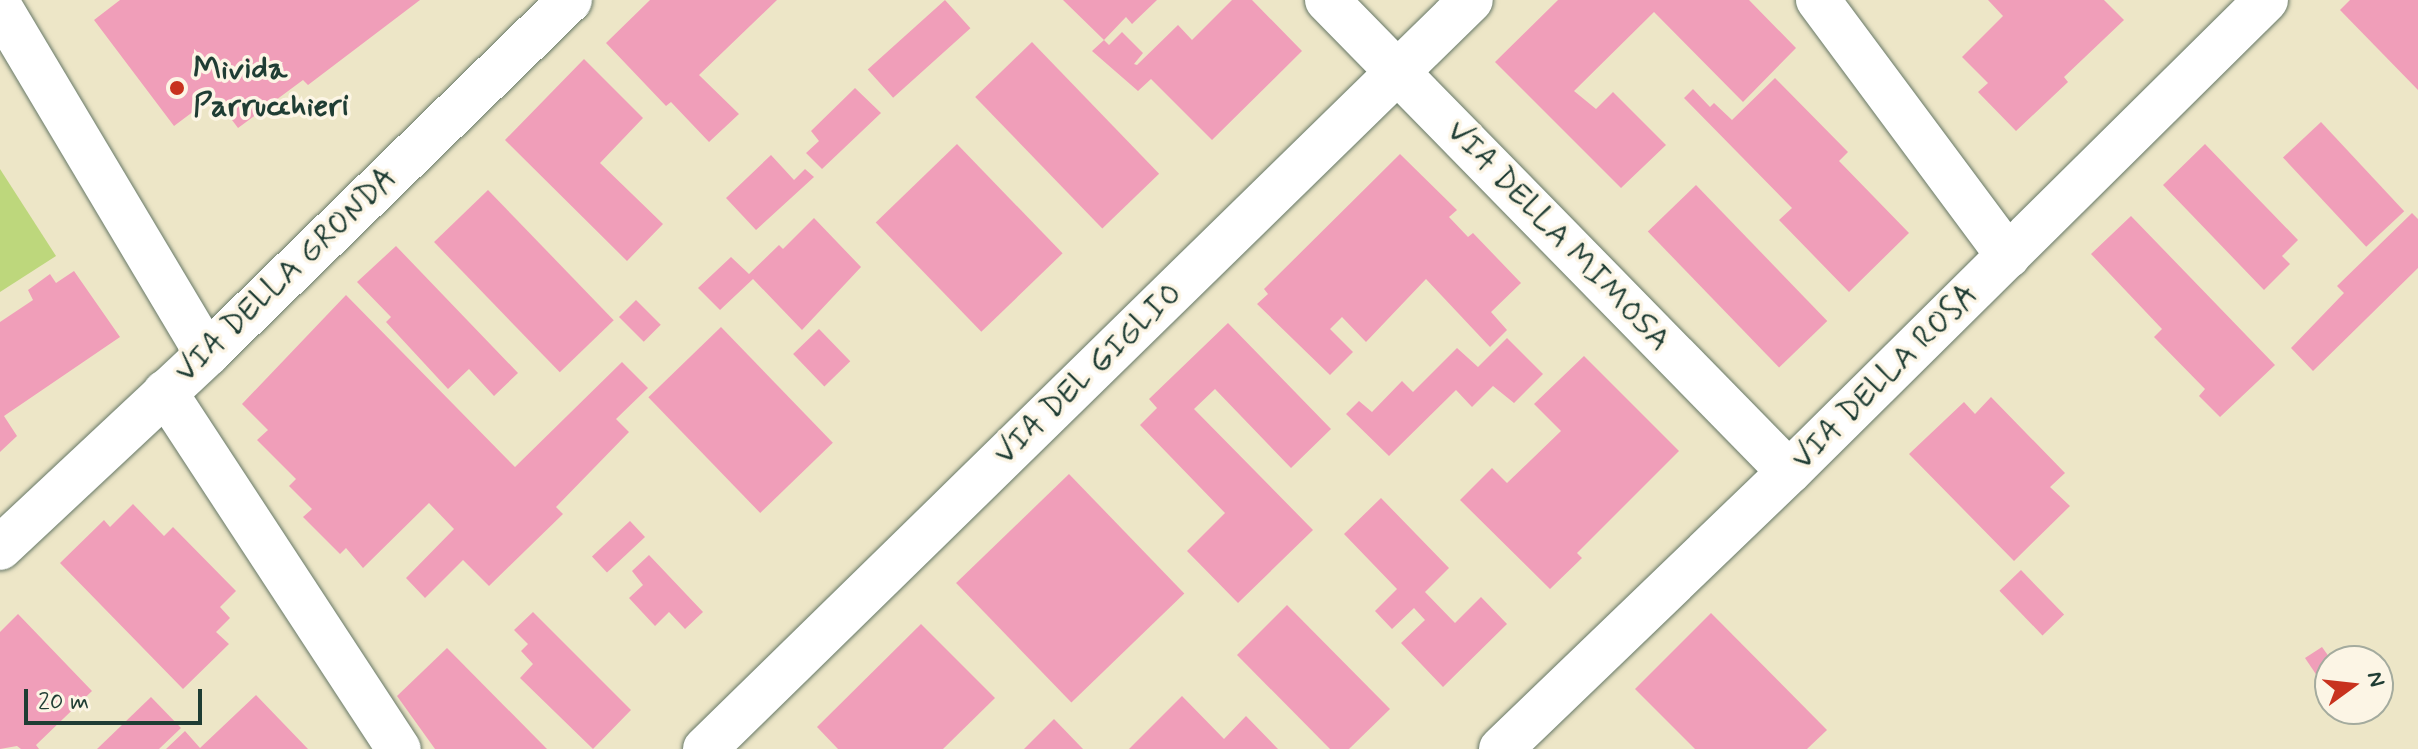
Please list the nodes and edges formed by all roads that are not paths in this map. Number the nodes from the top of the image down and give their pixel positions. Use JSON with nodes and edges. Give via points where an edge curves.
{"nodes":[{"id":1,"x":570,"y":0,"type":"edge"},
{"id":2,"x":1327,"y":0,"type":"edge"},
{"id":3,"x":1471,"y":0,"type":"edge"},
{"id":4,"x":1818,"y":0,"type":"edge"},
{"id":5,"x":2266,"y":0,"type":"edge"},
{"id":6,"x":0,"y":7,"type":"edge"},
{"id":7,"x":1397,"y":71,"type":"junction"},
{"id":8,"x":2008,"y":256,"type":"junction"},
{"id":9,"x":207,"y":354,"type":"junction"},
{"id":10,"x":165,"y":392,"type":"junction"},
{"id":11,"x":1789,"y":472,"type":"junction"},
{"id":12,"x":0,"y":548,"type":"edge"},
{"id":13,"x":399,"y":749,"type":"edge"},
{"id":14,"x":705,"y":749,"type":"edge"},
{"id":15,"x":1501,"y":749,"type":"edge"}],
"edges":[{"from":1,"to":9,"type":"street","name":"VIA DELLA GRONDA"},
{"from":2,"to":7,"type":"street","name":"VIA DELLA MIMOSA"},
{"from":3,"to":7,"type":"street","name":"VIA DEL GIGLIO"},
{"from":4,"to":8,"type":"street"},
{"from":5,"to":8,"type":"street","name":"VIA DELLA ROSA"},
{"from":6,"to":9,"type":"street"},
{"from":7,"to":11,"type":"street","name":"VIA DELLA MIMOSA"},
{"from":7,"to":14,"type":"street","name":"VIA DEL GIGLIO"},
{"from":8,"to":11,"type":"street","name":"VIA DELLA ROSA"},
{"from":9,"to":10,"type":"street","name":"VIA DELLA GRONDA"},
{"from":10,"to":12,"type":"street","name":"VIA DELLA GRONDA"},
{"from":10,"to":13,"type":"street"},
{"from":11,"to":15,"type":"street","name":"VIA DELLA ROSA"}]}
